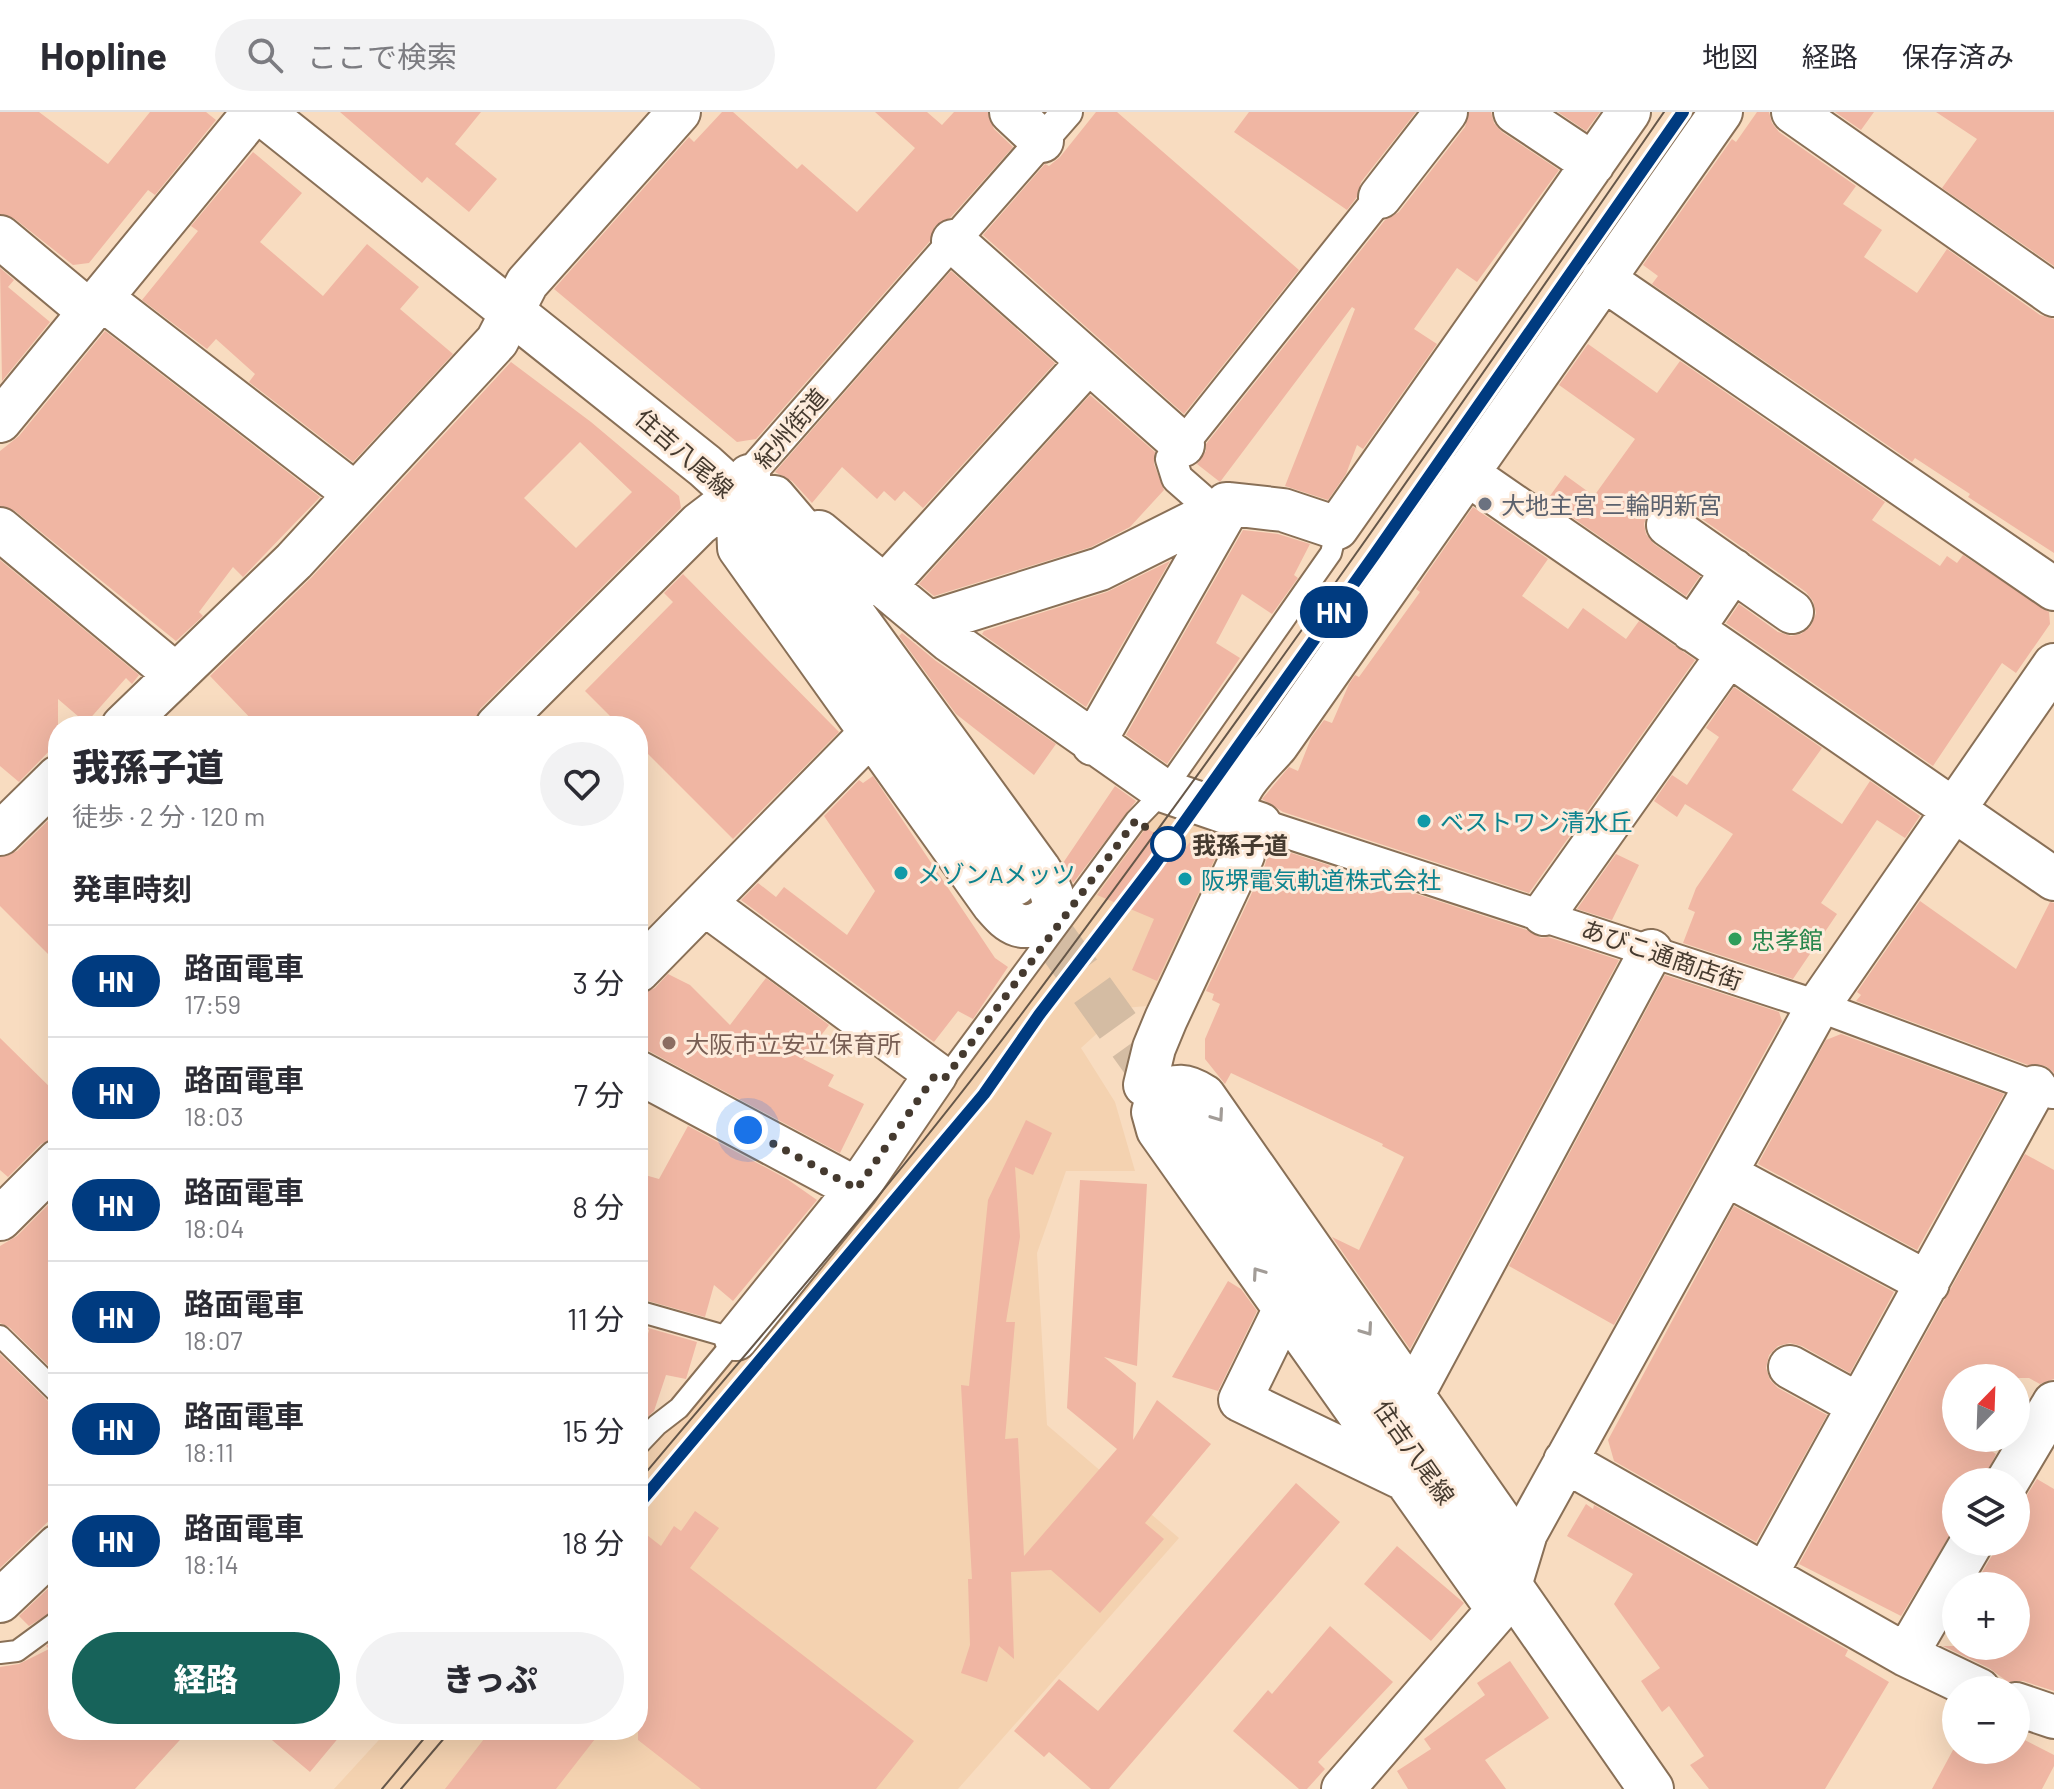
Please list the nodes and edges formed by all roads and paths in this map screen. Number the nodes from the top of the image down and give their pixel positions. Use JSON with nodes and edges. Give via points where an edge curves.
{"nodes":[{"id":1,"x":254,"y":112,"type":"edge"},
{"id":2,"x":261,"y":112,"type":"edge"},
{"id":3,"x":1011,"y":112,"type":"edge"},
{"id":4,"x":1446,"y":112,"type":"edge"},
{"id":5,"x":1515,"y":112,"type":"edge"},
{"id":6,"x":1629,"y":112,"type":"edge"},
{"id":7,"x":1721,"y":112,"type":"edge"},
{"id":8,"x":1793,"y":112,"type":"edge"},
{"id":9,"x":663,"y":117,"type":"edge"},
{"id":10,"x":1055,"y":126,"type":"edge"},
{"id":11,"x":1593,"y":164,"type":"junction"},
{"id":12,"x":1380,"y":197,"type":"joint"},
{"id":13,"x":0,"y":237,"type":"edge"},
{"id":14,"x":953,"y":241,"type":"junction"},
{"id":15,"x":1603,"y":279,"type":"junction"},
{"id":16,"x":2054,"y":295,"type":"edge"},
{"id":17,"x":96,"y":305,"type":"junction"},
{"id":18,"x":513,"y":311,"type":"junction"},
{"id":19,"x":1088,"y":362,"type":"junction"},
{"id":20,"x":0,"y":421,"type":"edge"},
{"id":21,"x":1183,"y":445,"type":"junction"},
{"id":22,"x":1466,"y":473,"type":"junction"},
{"id":23,"x":755,"y":487,"type":"junction"},
{"id":24,"x":354,"y":493,"type":"junction"},
{"id":25,"x":1216,"y":502,"type":"junction"},
{"id":26,"x":1668,"y":525,"type":"dead end"},
{"id":27,"x":1337,"y":528,"type":"junction"},
{"id":28,"x":0,"y":529,"type":"edge"},
{"id":29,"x":1733,"y":570,"type":"junction"},
{"id":30,"x":886,"y":588,"type":"junction"},
{"id":31,"x":2054,"y":589,"type":"edge"},
{"id":32,"x":1792,"y":612,"type":"dead end"},
{"id":33,"x":855,"y":616,"type":"junction"},
{"id":34,"x":1692,"y":630,"type":"junction"},
{"id":35,"x":939,"y":632,"type":"junction"},
{"id":36,"x":1728,"y":655,"type":"junction"},
{"id":37,"x":2054,"y":665,"type":"edge"},
{"id":38,"x":176,"y":675,"type":"junction"},
{"id":39,"x":910,"y":688,"type":"junction"},
{"id":40,"x":133,"y":716,"type":"edge"},
{"id":41,"x":507,"y":716,"type":"edge"},
{"id":42,"x":871,"y":733,"type":"junction"},
{"id":43,"x":1093,"y":744,"type":"junction"},
{"id":44,"x":48,"y":787,"type":"edge"},
{"id":45,"x":1164,"y":791,"type":"junction"},
{"id":46,"x":1952,"y":811,"type":"junction"},
{"id":47,"x":1251,"y":821,"type":"junction"},
{"id":48,"x":0,"y":834,"type":"edge"},
{"id":49,"x":2054,"y":879,"type":"edge"},
{"id":50,"x":1015,"y":883,"type":"tunnel mouth"},
{"id":51,"x":705,"y":904,"type":"junction"},
{"id":52,"x":1544,"y":914,"type":"junction"},
{"id":53,"x":1651,"y":951,"type":"junction"},
{"id":54,"x":648,"y":961,"type":"edge"},
{"id":55,"x":1818,"y":1006,"type":"junction"},
{"id":56,"x":936,"y":1074,"type":"junction"},
{"id":57,"x":648,"y":1077,"type":"edge"},
{"id":58,"x":2044,"y":1091,"type":"edge"},
{"id":59,"x":1169,"y":1104,"type":"junction"},
{"id":60,"x":48,"y":1171,"type":"edge"},
{"id":61,"x":1725,"y":1174,"type":"junction"},
{"id":62,"x":857,"y":1189,"type":"junction"},
{"id":63,"x":0,"y":1219,"type":"edge"},
{"id":64,"x":1928,"y":1283,"type":"junction"},
{"id":65,"x":1284,"y":1310,"type":"junction"},
{"id":66,"x":648,"y":1314,"type":"edge"},
{"id":67,"x":0,"y":1336,"type":"edge"},
{"id":68,"x":736,"y":1339,"type":"junction"},
{"id":69,"x":1790,"y":1367,"type":"dead end"},
{"id":70,"x":48,"y":1383,"type":"edge"},
{"id":71,"x":1412,"y":1396,"type":"junction"},
{"id":72,"x":2054,"y":1403,"type":"edge"},
{"id":73,"x":1859,"y":1405,"type":"junction"},
{"id":74,"x":648,"y":1422,"type":"edge"},
{"id":75,"x":1565,"y":1461,"type":"junction"},
{"id":76,"x":2015,"y":1468,"type":"edge"},
{"id":77,"x":1401,"y":1477,"type":"junction"},
{"id":78,"x":1519,"y":1547,"type":"junction"},
{"id":79,"x":48,"y":1555,"type":"edge"},
{"id":80,"x":1964,"y":1556,"type":"edge"},
{"id":81,"x":1766,"y":1574,"type":"junction"},
{"id":82,"x":1504,"y":1600,"type":"junction"},
{"id":83,"x":0,"y":1601,"type":"edge"},
{"id":84,"x":48,"y":1628,"type":"edge"},
{"id":85,"x":0,"y":1653,"type":"edge"},
{"id":86,"x":1906,"y":1655,"type":"junction"},
{"id":87,"x":1950,"y":1676,"type":"edge"},
{"id":88,"x":2030,"y":1709,"type":"edge"},
{"id":89,"x":2054,"y":1717,"type":"edge"},
{"id":90,"x":1343,"y":1789,"type":"edge"},
{"id":91,"x":1651,"y":1789,"type":"edge"}],
"edges":[{"from":1,"to":17,"type":"street"},
{"from":2,"to":18,"type":"main road","name":"住吉八尾線"},
{"from":3,"to":10,"type":"street"},
{"from":4,"to":12,"type":"street"},
{"from":5,"to":11,"type":"street"},
{"from":6,"to":11,"type":"street"},
{"from":7,"to":15,"type":"street"},
{"from":8,"to":16,"type":"street"},
{"from":9,"to":18,"type":"street","via":[[527,283]]},
{"from":10,"to":14,"type":"street","name":"紀州街道"},
{"from":11,"to":27,"type":"street"},
{"from":12,"to":21,"type":"street"},
{"from":13,"to":17,"type":"street"},
{"from":14,"to":19,"type":"street"},
{"from":14,"to":23,"type":"street","name":"紀州街道"},
{"from":15,"to":22,"type":"street"},
{"from":15,"to":31,"type":"street"},
{"from":17,"to":20,"type":"street"},
{"from":17,"to":24,"type":"street"},
{"from":18,"to":23,"type":"main road","name":"住吉八尾線","via":[[705,466]]},
{"from":18,"to":24,"type":"street","via":[[497,341]]},
{"from":19,"to":21,"type":"street"},
{"from":19,"to":30,"type":"street"},
{"from":21,"to":25,"type":"street","via":[[1171,459],[1177,478]]},
{"from":22,"to":34,"type":"street"},
{"from":22,"to":47,"type":"street","via":[[1236,796]]},
{"from":23,"to":30,"type":"street"},
{"from":23,"to":33,"type":"street","via":[[814,544]]},
{"from":23,"to":41,"type":"street","name":"紀州街道","via":[[699,524]]},
{"from":23,"to":42,"type":"street","via":[[739,548]]},
{"from":23,"to":50,"type":"main road","name":"住吉八尾線"},
{"from":24,"to":38,"type":"street","via":[[294,561]]},
{"from":25,"to":27,"type":"street","via":[[1283,510]]},
{"from":25,"to":35,"type":"street","via":[[1100,569]]},
{"from":25,"to":43,"type":"street"},
{"from":26,"to":29,"type":"street"},
{"from":27,"to":45,"type":"lane","via":[[1331,553]]},
{"from":28,"to":38,"type":"street"},
{"from":29,"to":32,"type":"street"},
{"from":29,"to":34,"type":"street"},
{"from":30,"to":33,"type":"street"},
{"from":30,"to":35,"type":"street"},
{"from":33,"to":39,"type":"street"},
{"from":34,"to":36,"type":"street"},
{"from":35,"to":39,"type":"street"},
{"from":35,"to":43,"type":"street"},
{"from":36,"to":46,"type":"street"},
{"from":36,"to":52,"type":"street"},
{"from":37,"to":46,"type":"street"},
{"from":38,"to":40,"type":"street"},
{"from":39,"to":42,"type":"street","via":[[1044,877],[1054,901],[1047,917],[1021,926],[1006,919]]},
{"from":42,"to":51,"type":"street"},
{"from":43,"to":45,"type":"street"},
{"from":44,"to":48,"type":"street"},
{"from":45,"to":47,"type":"street"},
{"from":45,"to":56,"type":"lane","via":[[1136,820],[946,1077]]},
{"from":46,"to":49,"type":"street"},
{"from":46,"to":55,"type":"street"},
{"from":47,"to":52,"type":"street","name":"あびこ通商店街"},
{"from":47,"to":59,"type":"street","via":[[1243,855],[1154,1048],[1145,1085]]},
{"from":51,"to":54,"type":"street"},
{"from":51,"to":56,"type":"street"},
{"from":52,"to":53,"type":"street","name":"あびこ通商店街"},
{"from":53,"to":55,"type":"street","name":"あびこ通商店街"},
{"from":53,"to":71,"type":"street"},
{"from":55,"to":58,"type":"street","name":"あびこ通商店街"},
{"from":55,"to":61,"type":"street"},
{"from":56,"to":62,"type":"street"},
{"from":57,"to":62,"type":"street"},
{"from":58,"to":64,"type":"street"},
{"from":65,"to":59,"type":"street","one_way":true,"via":[[1158,1130],[1153,1112]]},
{"from":59,"to":71,"type":"street","one_way":true,"via":[[1175,1085],[1204,1096]]},
{"from":59,"to":82,"type":"main road","name":"住吉八尾線"},
{"from":60,"to":63,"type":"street"},
{"from":61,"to":64,"type":"street"},
{"from":61,"to":75,"type":"street"},
{"from":62,"to":68,"type":"street"},
{"from":64,"to":73,"type":"street"},
{"from":65,"to":77,"type":"street"},
{"from":65,"to":77,"type":"street","via":[[1240,1400]]},
{"from":66,"to":68,"type":"lane"},
{"from":67,"to":70,"type":"lane"},
{"from":68,"to":74,"type":"lane","via":[[679,1408]]},
{"from":69,"to":73,"type":"street"},
{"from":71,"to":78,"type":"street"},
{"from":72,"to":76,"type":"street"},
{"from":73,"to":81,"type":"street"},
{"from":75,"to":78,"type":"street"},
{"from":75,"to":81,"type":"street"},
{"from":77,"to":82,"type":"street"},
{"from":78,"to":82,"type":"street"},
{"from":79,"to":83,"type":"street"},
{"from":80,"to":86,"type":"street"},
{"from":81,"to":86,"type":"street"},
{"from":82,"to":90,"type":"street"},
{"from":82,"to":91,"type":"main road","name":"住吉八尾線"},
{"from":84,"to":85,"type":"lane","via":[[17,1651]]},
{"from":86,"to":87,"type":"street"},
{"from":88,"to":89,"type":"street"}]}
